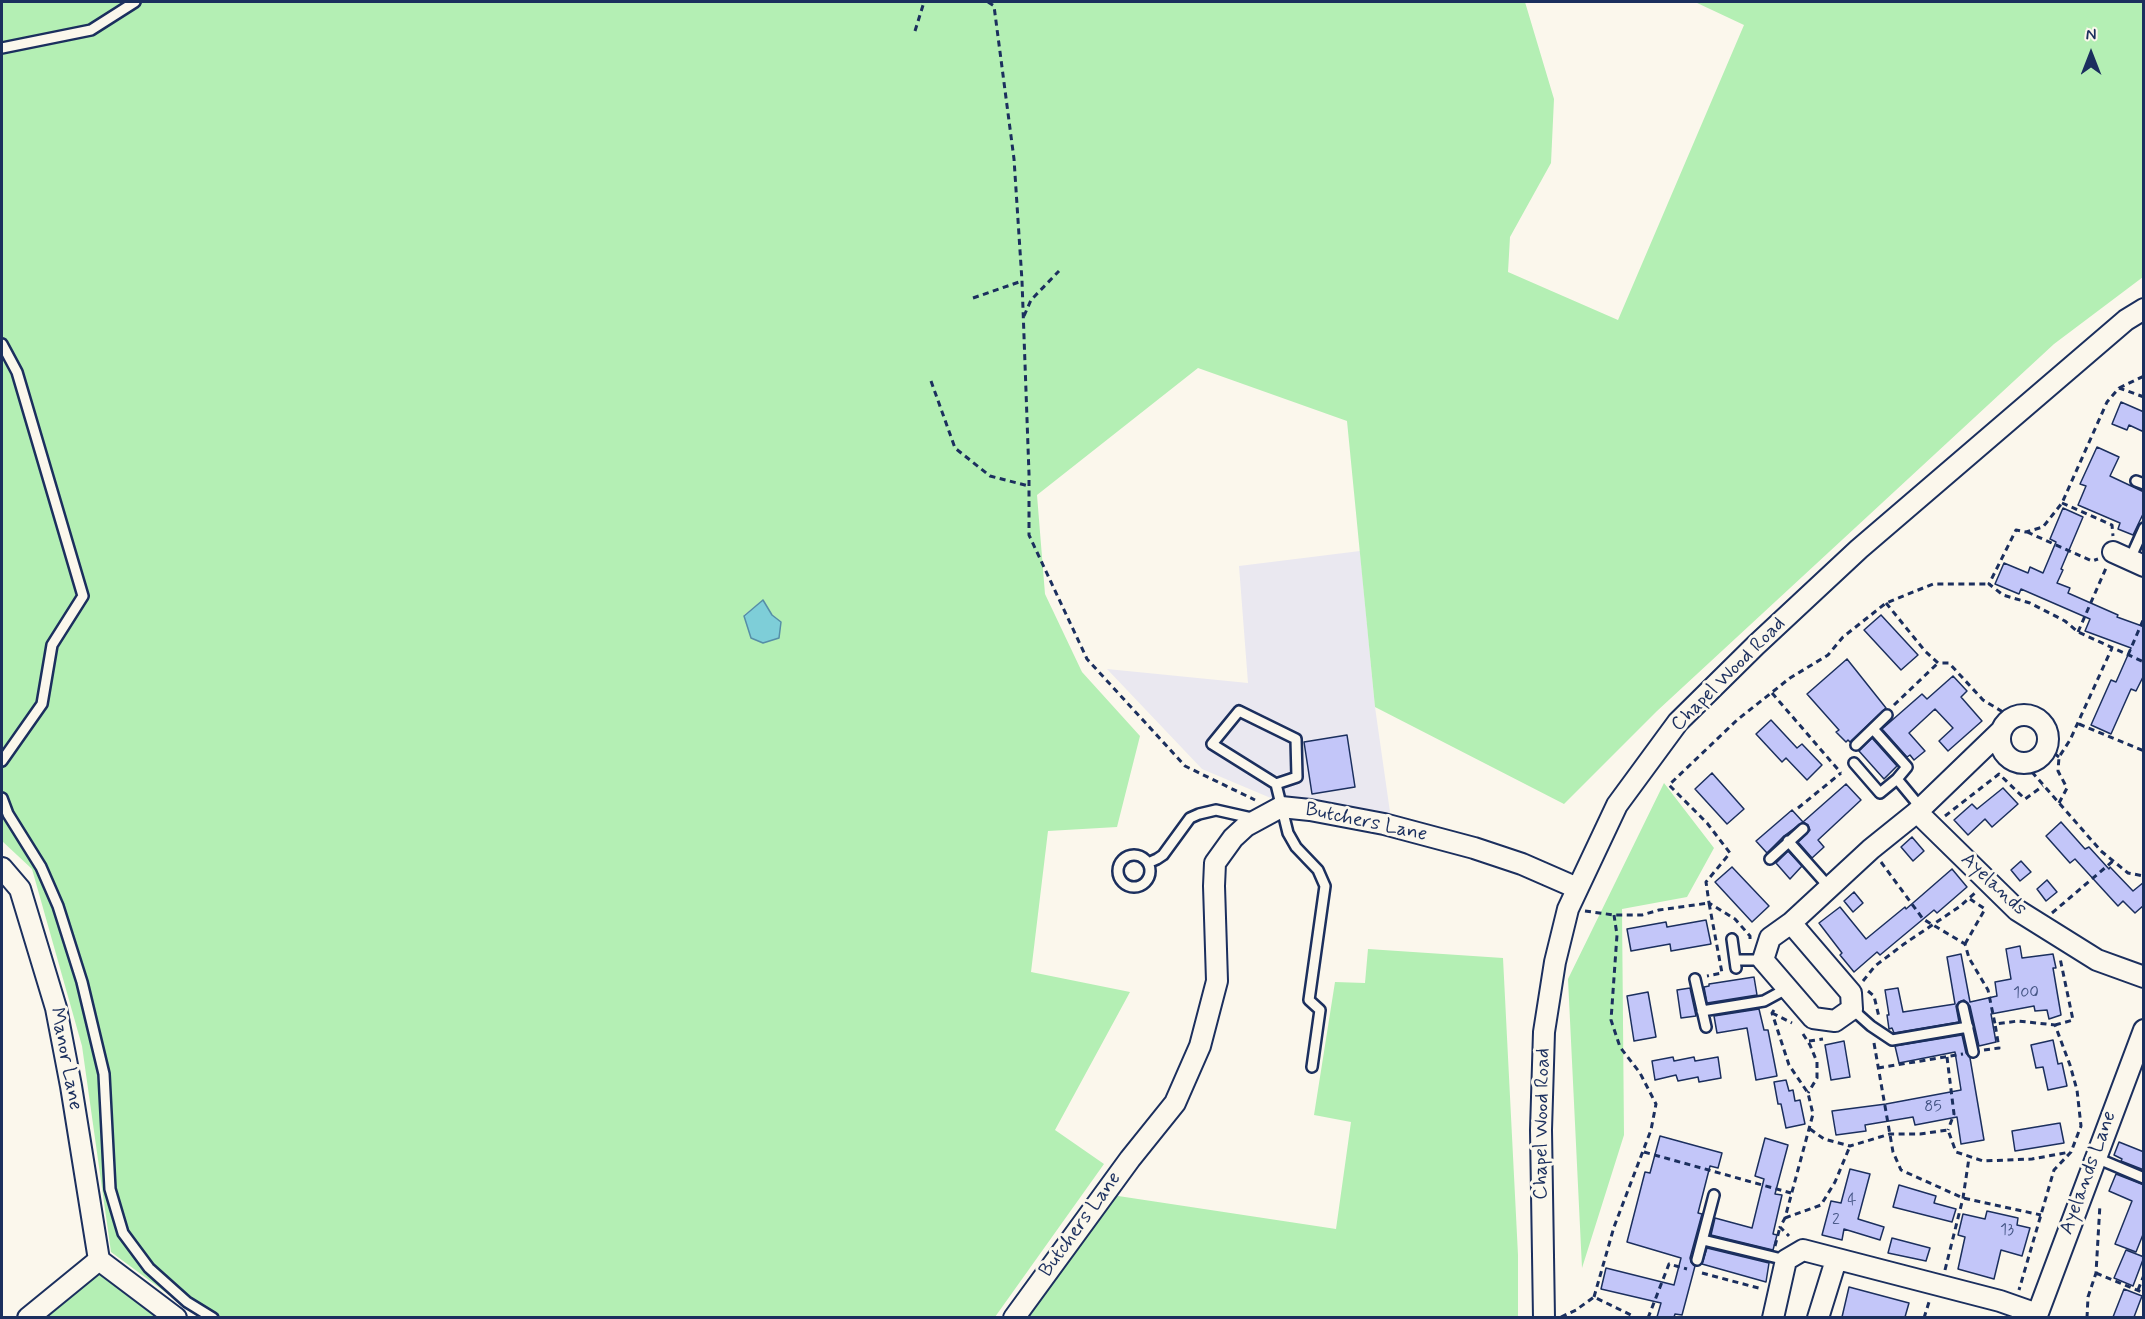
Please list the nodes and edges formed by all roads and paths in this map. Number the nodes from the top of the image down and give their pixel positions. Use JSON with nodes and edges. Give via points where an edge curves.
{"nodes":[{"id":1,"x":135,"y":2,"type":"edge"},
{"id":2,"x":924,"y":2,"type":"edge"},
{"id":3,"x":988,"y":2,"type":"edge"},
{"id":4,"x":915,"y":31,"type":"dead end"},
{"id":5,"x":2,"y":48,"type":"edge"},
{"id":6,"x":1059,"y":271,"type":"dead end"},
{"id":7,"x":1022,"y":281,"type":"junction"},
{"id":8,"x":973,"y":298,"type":"dead end"},
{"id":9,"x":2144,"y":309,"type":"edge"},
{"id":10,"x":1023,"y":317,"type":"junction"},
{"id":11,"x":2,"y":344,"type":"edge"},
{"id":12,"x":2144,"y":376,"type":"edge"},
{"id":13,"x":931,"y":381,"type":"dead end"},
{"id":14,"x":2120,"y":388,"type":"junction"},
{"id":15,"x":2144,"y":397,"type":"edge"},
{"id":16,"x":1029,"y":486,"type":"junction"},
{"id":17,"x":2061,"y":503,"type":"junction"},
{"id":18,"x":2144,"y":528,"type":"edge"},
{"id":19,"x":2026,"y":532,"type":"junction"},
{"id":20,"x":2129,"y":559,"type":"edge"},
{"id":21,"x":1989,"y":584,"type":"junction"},
{"id":22,"x":1886,"y":603,"type":"junction"},
{"id":23,"x":2144,"y":618,"type":"edge"},
{"id":24,"x":2078,"y":633,"type":"junction"},
{"id":25,"x":2112,"y":648,"type":"junction"},
{"id":26,"x":2128,"y":655,"type":"junction"},
{"id":27,"x":2144,"y":662,"type":"edge"},
{"id":28,"x":1938,"y":663,"type":"junction"},
{"id":29,"x":1772,"y":693,"type":"junction"},
{"id":30,"x":1887,"y":715,"type":"joint"},
{"id":31,"x":2078,"y":724,"type":"junction"},
{"id":32,"x":2006,"y":725,"type":"junction"},
{"id":33,"x":1873,"y":729,"type":"junction"},
{"id":34,"x":1856,"y":745,"type":"dead end"},
{"id":35,"x":2144,"y":751,"type":"edge"},
{"id":36,"x":2053,"y":752,"type":"junction"},
{"id":37,"x":2,"y":761,"type":"edge"},
{"id":38,"x":1854,"y":763,"type":"joint"},
{"id":39,"x":2025,"y":764,"type":"junction"},
{"id":40,"x":1841,"y":773,"type":"junction"},
{"id":41,"x":1897,"y":779,"type":"junction"},
{"id":42,"x":1276,"y":784,"type":"junction"},
{"id":43,"x":2044,"y":785,"type":"junction"},
{"id":44,"x":2,"y":798,"type":"edge"},
{"id":45,"x":2059,"y":803,"type":"junction"},
{"id":46,"x":1798,"y":808,"type":"dead end"},
{"id":47,"x":1919,"y":810,"type":"junction"},
{"id":48,"x":1271,"y":812,"type":"junction"},
{"id":49,"x":1932,"y":827,"type":"junction"},
{"id":50,"x":1803,"y":829,"type":"dead end"},
{"id":51,"x":1788,"y":841,"type":"junction"},
{"id":52,"x":1871,"y":849,"type":"junction"},
{"id":53,"x":1770,"y":859,"type":"dead end"},
{"id":54,"x":2112,"y":861,"type":"junction"},
{"id":55,"x":1148,"y":863,"type":"dead end"},
{"id":56,"x":2,"y":868,"type":"edge"},
{"id":57,"x":2144,"y":876,"type":"edge"},
{"id":58,"x":1986,"y":880,"type":"junction"},
{"id":59,"x":1829,"y":887,"type":"junction"},
{"id":60,"x":1577,"y":888,"type":"junction"},
{"id":61,"x":1970,"y":899,"type":"junction"},
{"id":62,"x":1709,"y":903,"type":"junction"},
{"id":63,"x":1568,"y":909,"type":"junction"},
{"id":64,"x":1614,"y":915,"type":"junction"},
{"id":65,"x":1791,"y":923,"type":"junction"},
{"id":66,"x":1933,"y":924,"type":"junction"},
{"id":67,"x":2048,"y":930,"type":"junction"},
{"id":68,"x":1732,"y":939,"type":"dead end"},
{"id":69,"x":1965,"y":944,"type":"junction"},
{"id":70,"x":1763,"y":960,"type":"junction"},
{"id":71,"x":2144,"y":977,"type":"edge"},
{"id":72,"x":1695,"y":979,"type":"joint"},
{"id":73,"x":1788,"y":988,"type":"junction"},
{"id":74,"x":1854,"y":995,"type":"junction"},
{"id":75,"x":1963,"y":1007,"type":"dead end"},
{"id":76,"x":1702,"y":1011,"type":"junction"},
{"id":77,"x":1772,"y":1013,"type":"junction"},
{"id":78,"x":1995,"y":1024,"type":"junction"},
{"id":79,"x":2055,"y":1025,"type":"junction"},
{"id":80,"x":1706,"y":1027,"type":"dead end"},
{"id":81,"x":1873,"y":1027,"type":"junction"},
{"id":82,"x":1968,"y":1027,"type":"junction"},
{"id":83,"x":2144,"y":1030,"type":"edge"},
{"id":84,"x":1973,"y":1052,"type":"junction"},
{"id":85,"x":1947,"y":1057,"type":"junction"},
{"id":86,"x":1312,"y":1067,"type":"dead end"},
{"id":87,"x":1878,"y":1068,"type":"junction"},
{"id":88,"x":1808,"y":1093,"type":"junction"},
{"id":89,"x":1810,"y":1129,"type":"junction"},
{"id":90,"x":1948,"y":1131,"type":"junction"},
{"id":91,"x":1890,"y":1134,"type":"junction"},
{"id":92,"x":1850,"y":1146,"type":"junction"},
{"id":93,"x":1644,"y":1152,"type":"junction"},
{"id":94,"x":2071,"y":1152,"type":"junction"},
{"id":95,"x":2094,"y":1157,"type":"junction"},
{"id":96,"x":1969,"y":1158,"type":"junction"},
{"id":97,"x":2144,"y":1178,"type":"edge"},
{"id":98,"x":1791,"y":1193,"type":"junction"},
{"id":99,"x":1714,"y":1194,"type":"dead end"},
{"id":100,"x":2100,"y":1197,"type":"dead end"},
{"id":101,"x":1963,"y":1198,"type":"junction"},
{"id":102,"x":2041,"y":1215,"type":"junction"},
{"id":103,"x":1785,"y":1218,"type":"junction"},
{"id":104,"x":1703,"y":1240,"type":"junction"},
{"id":105,"x":1803,"y":1250,"type":"junction"},
{"id":106,"x":99,"y":1260,"type":"junction"},
{"id":107,"x":1697,"y":1260,"type":"dead end"},
{"id":108,"x":1786,"y":1260,"type":"junction"},
{"id":109,"x":1836,"y":1260,"type":"junction"},
{"id":110,"x":2096,"y":1273,"type":"junction"},
{"id":111,"x":2144,"y":1275,"type":"edge"},
{"id":112,"x":1941,"y":1286,"type":"junction"},
{"id":113,"x":2138,"y":1291,"type":"junction"},
{"id":114,"x":1778,"y":1293,"type":"junction"},
{"id":115,"x":2144,"y":1293,"type":"edge"},
{"id":116,"x":1594,"y":1297,"type":"junction"},
{"id":117,"x":2014,"y":1306,"type":"junction"},
{"id":118,"x":2036,"y":1316,"type":"edge"},
{"id":119,"x":28,"y":1317,"type":"edge"},
{"id":120,"x":176,"y":1317,"type":"edge"},
{"id":121,"x":213,"y":1317,"type":"edge"},
{"id":122,"x":1014,"y":1317,"type":"edge"},
{"id":123,"x":1544,"y":1317,"type":"edge"},
{"id":124,"x":1560,"y":1317,"type":"edge"},
{"id":125,"x":1632,"y":1317,"type":"edge"},
{"id":126,"x":1648,"y":1317,"type":"edge"},
{"id":127,"x":1773,"y":1317,"type":"edge"},
{"id":128,"x":1818,"y":1317,"type":"edge"},
{"id":129,"x":2087,"y":1317,"type":"edge"}],
"edges":[{"from":1,"to":5,"type":"lane","via":[[92,30]]},
{"from":2,"to":4,"type":"path"},
{"from":3,"to":7,"type":"path","via":[[994,6],[1014,159]]},
{"from":6,"to":10,"type":"path","via":[[1031,300]]},
{"from":7,"to":8,"type":"path"},
{"from":7,"to":10,"type":"path"},
{"from":9,"to":60,"type":"street","name":"Chapel Wood Road","via":[[1859,549],[1678,722],[1617,805]]},
{"from":10,"to":16,"type":"path"},
{"from":11,"to":37,"type":"lane","via":[[17,372],[83,597],[52,645],[42,704]]},
{"from":12,"to":14,"type":"path"},
{"from":13,"to":16,"type":"path","via":[[955,448],[990,476]]},
{"from":14,"to":15,"type":"path"},
{"from":14,"to":17,"type":"path","via":[[2107,402]]},
{"from":16,"to":48,"type":"path","via":[[1029,535],[1086,659],[1185,766]]},
{"from":17,"to":19,"type":"path","via":[[2043,527]]},
{"from":17,"to":20,"type":"path","via":[[2112,525]]},
{"from":18,"to":20,"type":"lane"},
{"from":19,"to":20,"type":"path","via":[[2092,561]]},
{"from":19,"to":21,"type":"path","via":[[2016,530]]},
{"from":20,"to":24,"type":"path"},
{"from":21,"to":22,"type":"path","via":[[1933,584]]},
{"from":21,"to":24,"type":"path","via":[[2003,595],[2066,621]]},
{"from":22,"to":28,"type":"path"},
{"from":22,"to":29,"type":"path","via":[[1843,637],[1828,655]]},
{"from":23,"to":26,"type":"path"},
{"from":24,"to":25,"type":"path"},
{"from":25,"to":26,"type":"path"},
{"from":25,"to":31,"type":"path"},
{"from":26,"to":27,"type":"path"},
{"from":28,"to":30,"type":"path"},
{"from":28,"to":32,"type":"path","via":[[1949,663]]},
{"from":29,"to":40,"type":"path"},
{"from":29,"to":62,"type":"path","via":[[1737,720],[1669,785],[1707,823],[1730,854],[1706,882]]},
{"from":30,"to":33,"type":"lane"},
{"from":31,"to":35,"type":"path"},
{"from":31,"to":36,"type":"path"},
{"from":32,"to":36,"type":"street","via":[[2024,715],[2040,720]]},
{"from":32,"to":39,"type":"street","via":[[1999,741],[2003,753]]},
{"from":32,"to":47,"type":"street"},
{"from":33,"to":34,"type":"lane"},
{"from":33,"to":41,"type":"lane","via":[[1907,767]]},
{"from":36,"to":39,"type":"street"},
{"from":36,"to":45,"type":"path","via":[[2067,788]]},
{"from":38,"to":40,"type":"path"},
{"from":38,"to":41,"type":"lane","via":[[1880,793]]},
{"from":39,"to":43,"type":"path"},
{"from":40,"to":46,"type":"path"},
{"from":41,"to":47,"type":"lane"},
{"from":42,"to":42,"type":"lane","via":[[1212,744],[1239,711],[1296,739],[1298,777]]},
{"from":42,"to":48,"type":"lane"},
{"from":43,"to":45,"type":"path"},
{"from":43,"to":49,"type":"path","via":[[2025,800],[2000,774]]},
{"from":44,"to":121,"type":"lane","via":[[58,906],[82,982],[104,1074],[110,1188],[123,1233],[149,1268],[187,1302]]},
{"from":45,"to":54,"type":"path"},
{"from":47,"to":49,"type":"street","name":"Ayelands"},
{"from":47,"to":52,"type":"street"},
{"from":48,"to":55,"type":"lane","via":[[1216,810],[1199,814],[1190,818],[1163,855]]},
{"from":48,"to":60,"type":"street","name":"Butchers Lane","via":[[1310,810],[1384,824],[1474,848]]},
{"from":48,"to":86,"type":"lane","via":[[1318,870],[1325,886],[1309,1000],[1320,1010]]},
{"from":48,"to":122,"type":"street","name":"Butchers Lane","via":[[1246,826],[1215,863],[1217,981],[1200,1046],[1175,1103]]},
{"from":49,"to":58,"type":"street","name":"Ayelands"},
{"from":50,"to":51,"type":"lane"},
{"from":51,"to":53,"type":"lane"},
{"from":51,"to":59,"type":"lane"},
{"from":52,"to":59,"type":"street"},
{"from":52,"to":66,"type":"path","via":[[1923,919]]},
{"from":54,"to":57,"type":"path","via":[[2128,873]]},
{"from":54,"to":67,"type":"path","via":[[2053,912]]},
{"from":56,"to":106,"type":"street","name":"Manor Lane","via":[[20,889],[56,1008]]},
{"from":58,"to":61,"type":"path"},
{"from":58,"to":67,"type":"street","name":"Ayelands","via":[[2017,910]]},
{"from":59,"to":65,"type":"street"},
{"from":60,"to":63,"type":"street","name":"Chapel Wood Road"},
{"from":61,"to":66,"type":"path"},
{"from":61,"to":69,"type":"path","via":[[1985,909]]},
{"from":62,"to":64,"type":"path","via":[[1642,915]]},
{"from":62,"to":72,"type":"path","via":[[1722,973]]},
{"from":63,"to":64,"type":"path"},
{"from":63,"to":123,"type":"street","name":"Chapel Wood Road","via":[[1544,1032]]},
{"from":64,"to":93,"type":"path","via":[[1617,935],[1611,1020],[1620,1047],[1640,1073],[1656,1104]]},
{"from":65,"to":70,"type":"street","via":[[1770,938]]},
{"from":65,"to":74,"type":"street"},
{"from":66,"to":69,"type":"path"},
{"from":66,"to":74,"type":"path","via":[[1875,966]]},
{"from":67,"to":71,"type":"street","name":"Ayelands","via":[[2097,960]]},
{"from":67,"to":79,"type":"path","via":[[2073,1020]]},
{"from":68,"to":70,"type":"lane","via":[[1735,964]]},
{"from":69,"to":78,"type":"path","via":[[1988,990]]},
{"from":70,"to":73,"type":"street"},
{"from":72,"to":76,"type":"lane"},
{"from":73,"to":74,"type":"street","via":[[1813,1018],[1835,1021]]},
{"from":73,"to":76,"type":"lane","via":[[1764,1001]]},
{"from":73,"to":77,"type":"path"},
{"from":74,"to":81,"type":"lane"},
{"from":74,"to":81,"type":"path","via":[[1874,996],[1880,1015]]},
{"from":75,"to":82,"type":"lane"},
{"from":76,"to":80,"type":"lane"},
{"from":77,"to":88,"type":"path","via":[[1789,1065]]},
{"from":77,"to":88,"type":"path","via":[[1798,1027],[1810,1045],[1817,1062],[1816,1078]]},
{"from":78,"to":79,"type":"path","via":[[2018,1021]]},
{"from":78,"to":84,"type":"path","via":[[1999,1048]]},
{"from":79,"to":94,"type":"path","via":[[2077,1090],[2081,1126]]},
{"from":81,"to":82,"type":"lane","via":[[1892,1040]]},
{"from":81,"to":87,"type":"path"},
{"from":82,"to":84,"type":"lane"},
{"from":83,"to":95,"type":"street","name":"Ayelands Lane"},
{"from":84,"to":85,"type":"path"},
{"from":85,"to":87,"type":"path"},
{"from":85,"to":90,"type":"path","via":[[1954,1114]]},
{"from":87,"to":91,"type":"path"},
{"from":88,"to":89,"type":"path","via":[[1813,1114]]},
{"from":89,"to":92,"type":"path","via":[[1824,1139]]},
{"from":89,"to":98,"type":"path"},
{"from":90,"to":91,"type":"path"},
{"from":90,"to":96,"type":"path","via":[[1956,1152]]},
{"from":91,"to":92,"type":"path"},
{"from":91,"to":101,"type":"path","via":[[1901,1170]]},
{"from":92,"to":103,"type":"path","via":[[1821,1205]]},
{"from":93,"to":98,"type":"path"},
{"from":93,"to":116,"type":"path","via":[[1614,1227]]},
{"from":94,"to":96,"type":"path","via":[[2004,1161]]},
{"from":94,"to":102,"type":"path","via":[[2054,1170]]},
{"from":95,"to":97,"type":"lane"},
{"from":95,"to":118,"type":"street","name":"Ayelands Lane"},
{"from":96,"to":101,"type":"path"},
{"from":98,"to":103,"type":"path"},
{"from":99,"to":104,"type":"lane"},
{"from":100,"to":110,"type":"path"},
{"from":101,"to":102,"type":"path"},
{"from":101,"to":112,"type":"path"},
{"from":102,"to":117,"type":"path"},
{"from":103,"to":105,"type":"path","via":[[1780,1227]]},
{"from":104,"to":107,"type":"lane"},
{"from":104,"to":108,"type":"lane"},
{"from":105,"to":108,"type":"street"},
{"from":105,"to":109,"type":"street"},
{"from":106,"to":119,"type":"street"},
{"from":106,"to":120,"type":"street"},
{"from":108,"to":114,"type":"street"},
{"from":109,"to":112,"type":"street"},
{"from":109,"to":128,"type":"street"},
{"from":110,"to":113,"type":"path"},
{"from":110,"to":129,"type":"path","via":[[2088,1297]]},
{"from":111,"to":113,"type":"path"},
{"from":112,"to":117,"type":"street"},
{"from":113,"to":115,"type":"path"},
{"from":114,"to":126,"type":"path","via":[[1669,1264]]},
{"from":114,"to":127,"type":"street"},
{"from":116,"to":124,"type":"path"},
{"from":116,"to":125,"type":"path"},
{"from":117,"to":118,"type":"street"}]}
